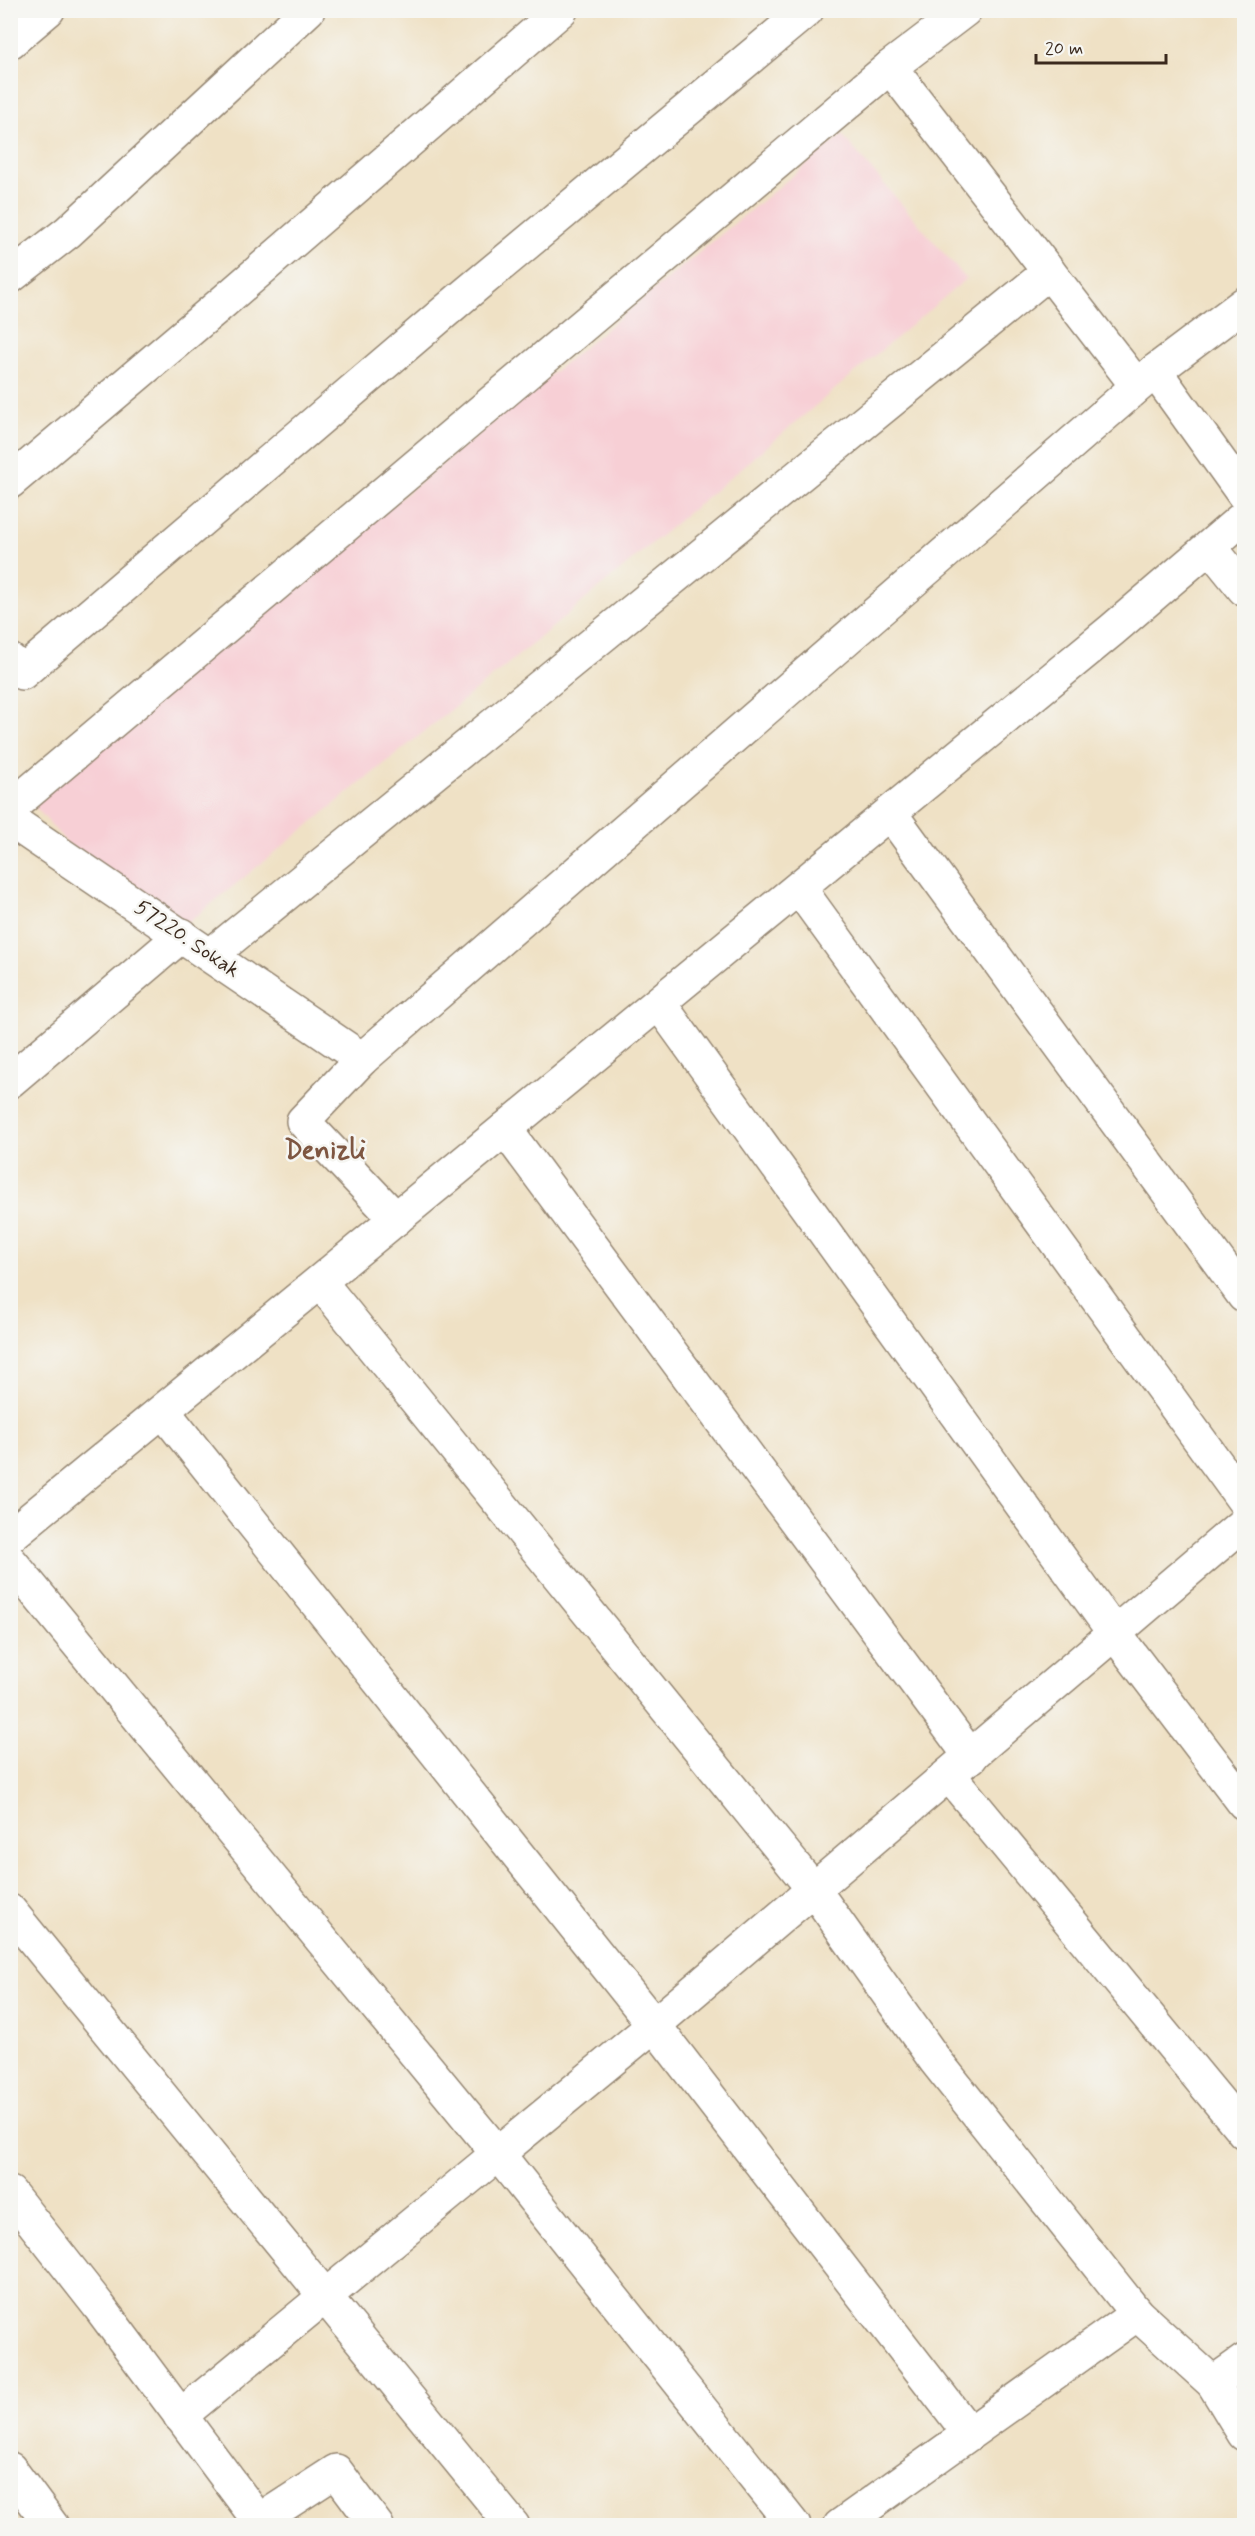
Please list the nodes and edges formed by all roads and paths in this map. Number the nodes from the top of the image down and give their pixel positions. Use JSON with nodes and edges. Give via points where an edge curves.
{"nodes":[{"id":1,"x":48,"y":10,"type":"edge"},
{"id":2,"x":308,"y":10,"type":"edge"},
{"id":3,"x":561,"y":10,"type":"edge"},
{"id":4,"x":807,"y":10,"type":"edge"},
{"id":5,"x":964,"y":10,"type":"edge"},
{"id":6,"x":10,"y":42,"type":"edge"},
{"id":7,"x":890,"y":67,"type":"junction"},
{"id":8,"x":1049,"y":272,"type":"junction"},
{"id":9,"x":10,"y":277,"type":"edge"},
{"id":10,"x":1245,"y":304,"type":"edge"},
{"id":11,"x":1146,"y":379,"type":"junction"},
{"id":12,"x":10,"y":482,"type":"edge"},
{"id":13,"x":1245,"y":495,"type":"edge"},
{"id":14,"x":1245,"y":517,"type":"edge"},
{"id":15,"x":1210,"y":547,"type":"junction"},
{"id":16,"x":1245,"y":589,"type":"edge"},
{"id":17,"x":10,"y":660,"type":"edge"},
{"id":18,"x":10,"y":808,"type":"edge"},
{"id":19,"x":890,"y":813,"type":"junction"},
{"id":20,"x":10,"y":820,"type":"edge"},
{"id":21,"x":799,"y":888,"type":"junction"},
{"id":22,"x":182,"y":935,"type":"junction"},
{"id":23,"x":211,"y":955,"type":"junction"},
{"id":24,"x":659,"y":1003,"type":"junction"},
{"id":25,"x":362,"y":1059,"type":"junction"},
{"id":26,"x":10,"y":1081,"type":"edge"},
{"id":27,"x":505,"y":1129,"type":"junction"},
{"id":28,"x":396,"y":1220,"type":"junction"},
{"id":29,"x":320,"y":1282,"type":"junction"},
{"id":30,"x":1245,"y":1296,"type":"edge"},
{"id":31,"x":163,"y":1411,"type":"junction"},
{"id":32,"x":1245,"y":1501,"type":"edge"},
{"id":33,"x":1245,"y":1523,"type":"edge"},
{"id":34,"x":10,"y":1536,"type":"edge"},
{"id":35,"x":10,"y":1561,"type":"edge"},
{"id":36,"x":1115,"y":1634,"type":"junction"},
{"id":37,"x":960,"y":1766,"type":"junction"},
{"id":38,"x":1245,"y":1803,"type":"edge"},
{"id":39,"x":814,"y":1890,"type":"junction"},
{"id":40,"x":10,"y":1911,"type":"edge"},
{"id":41,"x":654,"y":2025,"type":"junction"},
{"id":42,"x":1245,"y":2132,"type":"edge"},
{"id":43,"x":498,"y":2154,"type":"junction"},
{"id":44,"x":10,"y":2193,"type":"edge"},
{"id":45,"x":325,"y":2297,"type":"junction"},
{"id":46,"x":1137,"y":2314,"type":"junction"},
{"id":47,"x":1245,"y":2361,"type":"edge"},
{"id":48,"x":1213,"y":2383,"type":"junction"},
{"id":49,"x":180,"y":2416,"type":"junction"},
{"id":50,"x":969,"y":2433,"type":"junction"},
{"id":51,"x":1245,"y":2434,"type":"edge"},
{"id":52,"x":10,"y":2469,"type":"edge"},
{"id":53,"x":257,"y":2523,"type":"edge"},
{"id":54,"x":52,"y":2526,"type":"edge"},
{"id":55,"x":377,"y":2526,"type":"edge"},
{"id":56,"x":513,"y":2526,"type":"edge"},
{"id":57,"x":794,"y":2526,"type":"edge"},
{"id":58,"x":840,"y":2526,"type":"edge"}],
"edges":[{"from":1,"to":6,"type":"street"},
{"from":2,"to":9,"type":"street","via":[[68,232]]},
{"from":3,"to":12,"type":"street"},
{"from":4,"to":17,"type":"street","via":[[461,298],[22,673]]},
{"from":5,"to":7,"type":"street"},
{"from":7,"to":8,"type":"street"},
{"from":7,"to":18,"type":"street"},
{"from":8,"to":11,"type":"street"},
{"from":8,"to":23,"type":"street"},
{"from":10,"to":11,"type":"street"},
{"from":11,"to":13,"type":"street"},
{"from":11,"to":25,"type":"street"},
{"from":14,"to":15,"type":"street"},
{"from":15,"to":16,"type":"street"},
{"from":15,"to":19,"type":"street"},
{"from":19,"to":21,"type":"street"},
{"from":19,"to":30,"type":"street"},
{"from":20,"to":22,"type":"street","name":"57220. Sokak"},
{"from":21,"to":24,"type":"street"},
{"from":21,"to":32,"type":"street"},
{"from":22,"to":23,"type":"street","name":"57220. Sokak"},
{"from":22,"to":26,"type":"street"},
{"from":23,"to":25,"type":"street","name":"57220. Sokak"},
{"from":24,"to":27,"type":"street"},
{"from":24,"to":36,"type":"street"},
{"from":25,"to":28,"type":"street","via":[[303,1121]]},
{"from":27,"to":28,"type":"street"},
{"from":27,"to":37,"type":"street"},
{"from":28,"to":29,"type":"street"},
{"from":29,"to":31,"type":"street"},
{"from":29,"to":39,"type":"street"},
{"from":31,"to":34,"type":"street"},
{"from":31,"to":41,"type":"street"},
{"from":33,"to":36,"type":"street"},
{"from":35,"to":43,"type":"street"},
{"from":36,"to":37,"type":"street"},
{"from":36,"to":38,"type":"street"},
{"from":37,"to":39,"type":"street"},
{"from":37,"to":42,"type":"street"},
{"from":39,"to":41,"type":"street"},
{"from":39,"to":46,"type":"street","via":[[935,2060]]},
{"from":40,"to":45,"type":"street"},
{"from":41,"to":43,"type":"street"},
{"from":41,"to":50,"type":"street"},
{"from":43,"to":45,"type":"street"},
{"from":43,"to":57,"type":"street"},
{"from":44,"to":49,"type":"street"},
{"from":45,"to":49,"type":"street"},
{"from":45,"to":56,"type":"street"},
{"from":46,"to":48,"type":"street"},
{"from":46,"to":50,"type":"street"},
{"from":47,"to":48,"type":"street"},
{"from":48,"to":51,"type":"street"},
{"from":49,"to":53,"type":"street"},
{"from":50,"to":58,"type":"street"},
{"from":52,"to":54,"type":"street"},
{"from":53,"to":55,"type":"street","via":[[336,2471]]}]}
